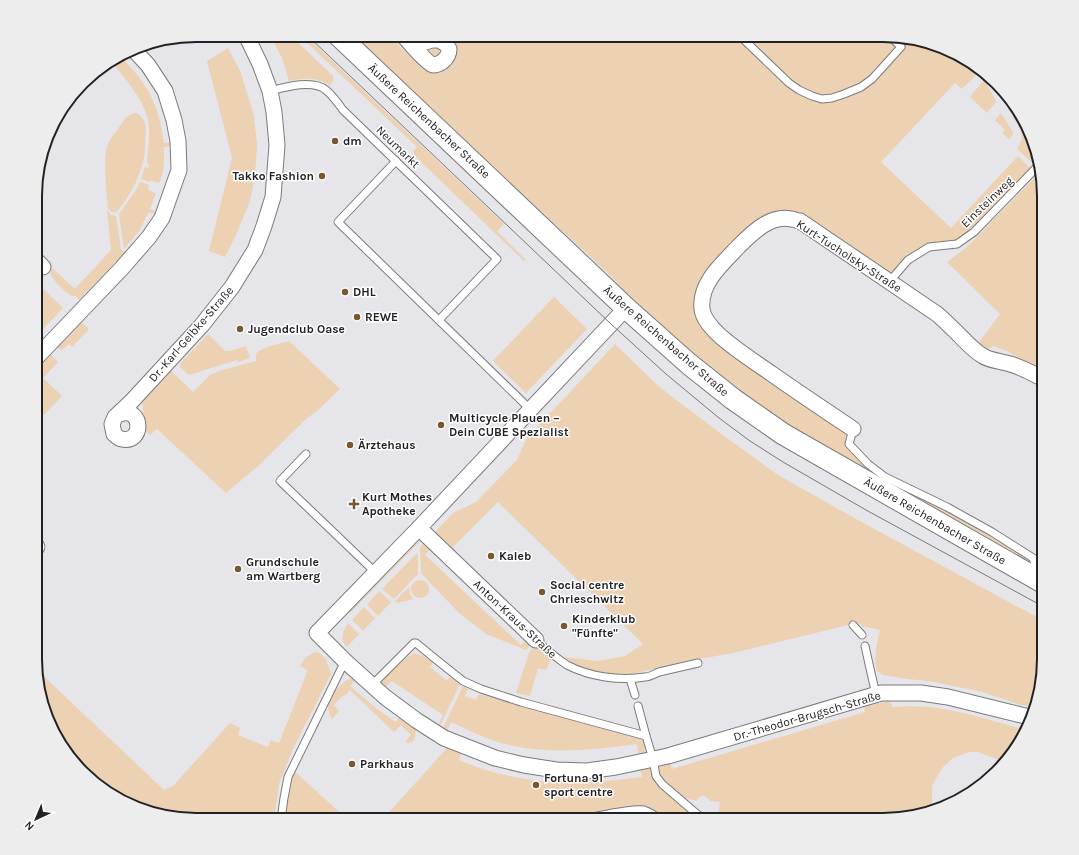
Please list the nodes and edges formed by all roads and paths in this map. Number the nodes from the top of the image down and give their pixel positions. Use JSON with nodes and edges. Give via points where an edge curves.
{"nodes":[{"id":1,"x":249,"y":42,"type":"edge"},
{"id":2,"x":345,"y":42,"type":"edge"},
{"id":3,"x":746,"y":42,"type":"edge"},
{"id":4,"x":896,"y":42,"type":"edge"},
{"id":5,"x":138,"y":54,"type":"edge"},
{"id":6,"x":270,"y":91,"type":"junction"},
{"id":7,"x":396,"y":161,"type":"junction"},
{"id":8,"x":1035,"y":169,"type":"edge"},
{"id":9,"x":889,"y":282,"type":"junction"},
{"id":10,"x":626,"y":308,"type":"junction"},
{"id":11,"x":439,"y":320,"type":"junction"},
{"id":12,"x":42,"y":352,"type":"edge"},
{"id":13,"x":1037,"y":376,"type":"edge"},
{"id":14,"x":131,"y":402,"type":"junction"},
{"id":15,"x":530,"y":409,"type":"junction"},
{"id":16,"x":120,"y":414,"type":"junction"},
{"id":17,"x":136,"y":418,"type":"junction"},
{"id":18,"x":853,"y":429,"type":"joint"},
{"id":19,"x":306,"y":454,"type":"dead end"},
{"id":20,"x":419,"y":528,"type":"junction"},
{"id":21,"x":1033,"y":558,"type":"junction"},
{"id":22,"x":1037,"y":565,"type":"edge"},
{"id":23,"x":1037,"y":565,"type":"edge"},
{"id":24,"x":375,"y":572,"type":"junction"},
{"id":25,"x":1037,"y":573,"type":"edge"},
{"id":26,"x":853,"y":625,"type":"dead end"},
{"id":27,"x":862,"y":635,"type":"dead end"},
{"id":28,"x":536,"y":640,"type":"joint"},
{"id":29,"x":865,"y":646,"type":"dead end"},
{"id":30,"x":345,"y":661,"type":"junction"},
{"id":31,"x":698,"y":663,"type":"dead end"},
{"id":32,"x":630,"y":679,"type":"junction"},
{"id":33,"x":372,"y":685,"type":"junction"},
{"id":34,"x":635,"y":695,"type":"dead end"},
{"id":35,"x":876,"y":695,"type":"junction"},
{"id":36,"x":638,"y":706,"type":"dead end"},
{"id":37,"x":1026,"y":716,"type":"edge"},
{"id":38,"x":646,"y":736,"type":"junction"},
{"id":39,"x":653,"y":759,"type":"junction"},
{"id":40,"x":283,"y":813,"type":"edge"},
{"id":41,"x":615,"y":813,"type":"edge"},
{"id":42,"x":651,"y":813,"type":"edge"},
{"id":43,"x":694,"y":813,"type":"edge"}],
"edges":[{"from":1,"to":6,"type":"street","name":"Dr.-Karl-Gelbke-Straße"},
{"from":2,"to":10,"type":"street","name":"Äußere Reichenbacher Straße"},
{"from":3,"to":4,"type":"lane","via":[[789,83],[822,99],[844,94],[872,79],[901,47]]},
{"from":5,"to":12,"type":"street","via":[[165,91],[178,141],[179,170],[162,218],[149,237]]},
{"from":6,"to":7,"type":"lane","name":"Neumarkt","via":[[305,85],[322,87]]},
{"from":6,"to":14,"type":"street","name":"Dr.-Karl-Gelbke-Straße","via":[[278,145],[272,197],[255,250],[232,287],[202,325]]},
{"from":7,"to":11,"type":"lane","via":[[338,222]]},
{"from":7,"to":11,"type":"lane","name":"Neumarkt","via":[[497,259]]},
{"from":8,"to":9,"type":"lane","name":"Einsteinweg","via":[[974,232],[957,244],[929,247],[908,260]]},
{"from":9,"to":13,"type":"street","name":"Kurt-Tucholsky-Straße","via":[[937,314],[984,357],[1009,363]]},
{"from":9,"to":18,"type":"street","name":"Kurt-Tucholsky-Straße","via":[[800,222],[790,218],[777,219],[749,236],[729,257],[713,275],[702,298],[702,311],[707,322],[718,334]]},
{"from":10,"to":15,"type":"street"},
{"from":10,"to":25,"type":"street","name":"Äußere Reichenbacher Straße","via":[[689,364],[783,434]]},
{"from":11,"to":15,"type":"lane"},
{"from":14,"to":16,"type":"street","name":"Dr.-Karl-Gelbke-Straße"},
{"from":14,"to":17,"type":"street"},
{"from":15,"to":20,"type":"street"},
{"from":16,"to":17,"type":"street","via":[[130,413]]},
{"from":16,"to":17,"type":"street","via":[[115,417],[112,424],[114,434],[121,439],[130,439],[136,434],[139,426]]},
{"from":18,"to":21,"type":"lane","via":[[849,444],[885,477],[947,507]]},
{"from":19,"to":24,"type":"lane","via":[[280,481]]},
{"from":20,"to":24,"type":"street"},
{"from":20,"to":28,"type":"street","name":"Anton-Kraus-Straße"},
{"from":21,"to":22,"type":"lane"},
{"from":21,"to":23,"type":"lane"},
{"from":24,"to":30,"type":"street","name":"Dr.-Theodor-Brugsch-Straße","via":[[317,633]]},
{"from":26,"to":27,"type":"lane"},
{"from":28,"to":32,"type":"lane","name":"Anton-Kraus-Straße","via":[[568,665],[589,673]]},
{"from":29,"to":35,"type":"lane"},
{"from":30,"to":33,"type":"street","name":"Dr.-Theodor-Brugsch-Straße"},
{"from":30,"to":40,"type":"lane","via":[[288,777]]},
{"from":31,"to":32,"type":"lane","name":"Anton-Kraus-Straße"},
{"from":32,"to":34,"type":"lane"},
{"from":33,"to":38,"type":"lane","via":[[416,643],[463,681],[482,689]]},
{"from":33,"to":39,"type":"street","name":"Dr.-Theodor-Brugsch-Straße","via":[[416,720],[444,738],[495,758],[556,770],[587,771]]},
{"from":35,"to":37,"type":"street","name":"Dr.-Theodor-Brugsch-Straße","via":[[921,693]]},
{"from":35,"to":39,"type":"street","name":"Dr.-Theodor-Brugsch-Straße"},
{"from":36,"to":38,"type":"lane"},
{"from":38,"to":39,"type":"lane"},
{"from":39,"to":43,"type":"lane","via":[[656,776],[662,784]]},
{"from":41,"to":42,"type":"lane","via":[[644,810]]}]}
